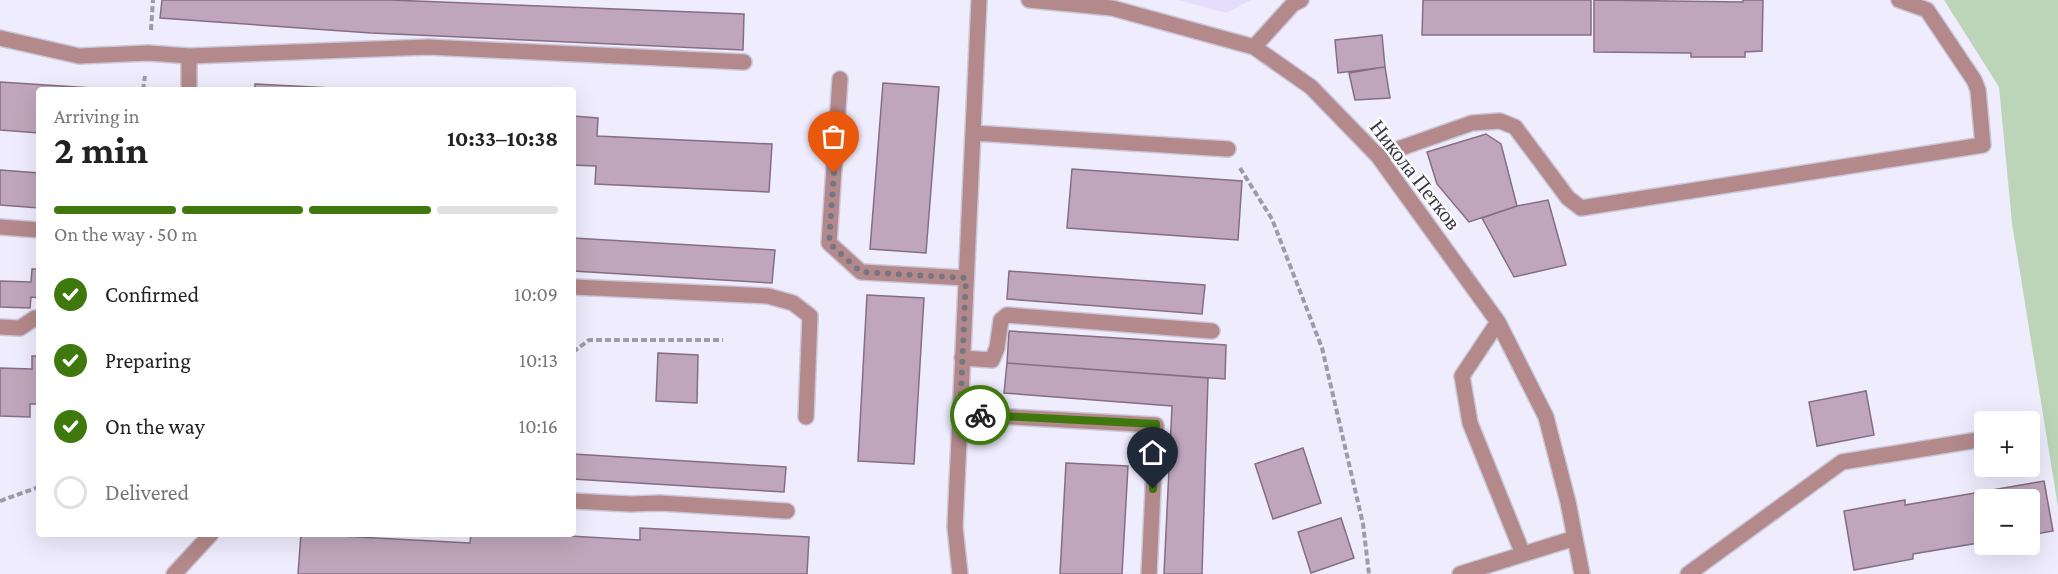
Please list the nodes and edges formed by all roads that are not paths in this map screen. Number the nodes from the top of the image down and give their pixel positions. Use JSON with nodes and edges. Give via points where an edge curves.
{"nodes":[{"id":1,"x":979,"y":0,"type":"edge"},
{"id":2,"x":1029,"y":0,"type":"edge"},
{"id":3,"x":1301,"y":0,"type":"edge"},
{"id":4,"x":1899,"y":0,"type":"edge"},
{"id":5,"x":0,"y":38,"type":"edge"},
{"id":6,"x":1254,"y":47,"type":"junction"},
{"id":7,"x":189,"y":56,"type":"junction"},
{"id":8,"x":744,"y":62,"type":"dead end"},
{"id":9,"x":840,"y":79,"type":"dead end"},
{"id":10,"x":189,"y":87,"type":"edge"},
{"id":11,"x":973,"y":133,"type":"junction"},
{"id":12,"x":1228,"y":149,"type":"road end"},
{"id":13,"x":1378,"y":156,"type":"junction"},
{"id":14,"x":0,"y":227,"type":"edge"},
{"id":15,"x":36,"y":230,"type":"edge"},
{"id":16,"x":966,"y":278,"type":"junction"},
{"id":17,"x":576,"y":287,"type":"edge"},
{"id":18,"x":36,"y":318,"type":"edge"},
{"id":19,"x":1498,"y":322,"type":"junction"},
{"id":20,"x":0,"y":327,"type":"edge"},
{"id":21,"x":1212,"y":330,"type":"dead end"},
{"id":22,"x":962,"y":358,"type":"junction"},
{"id":23,"x":960,"y":414,"type":"junction"},
{"id":24,"x":806,"y":417,"type":"dead end"},
{"id":25,"x":1974,"y":441,"type":"edge"},
{"id":26,"x":576,"y":501,"type":"edge"},
{"id":27,"x":787,"y":511,"type":"dead end"},
{"id":28,"x":208,"y":537,"type":"edge"},
{"id":29,"x":1575,"y":538,"type":"junction"},
{"id":30,"x":1523,"y":554,"type":"junction"},
{"id":31,"x":174,"y":574,"type":"edge"},
{"id":32,"x":960,"y":574,"type":"edge"},
{"id":33,"x":1149,"y":574,"type":"edge"},
{"id":34,"x":1460,"y":574,"type":"edge"},
{"id":35,"x":1582,"y":574,"type":"edge"},
{"id":36,"x":1688,"y":574,"type":"edge"}],
"edges":[{"from":1,"to":11,"type":"street"},
{"from":2,"to":6,"type":"street","name":"Никола Петков","via":[[1112,8]]},
{"from":3,"to":6,"type":"street"},
{"from":4,"to":13,"type":"street","via":[[1927,10],[1974,80],[1983,145],[1581,208],[1568,198],[1515,128],[1500,121],[1472,123]]},
{"from":5,"to":7,"type":"street","via":[[79,56]]},
{"from":6,"to":13,"type":"street","name":"Никола Петков","via":[[1311,87]]},
{"from":7,"to":8,"type":"street","via":[[428,47]]},
{"from":7,"to":10,"type":"street"},
{"from":9,"to":16,"type":"street","via":[[829,243],[861,272]]},
{"from":11,"to":12,"type":"street"},
{"from":11,"to":16,"type":"street"},
{"from":13,"to":19,"type":"street","name":"Никола Петков"},
{"from":14,"to":15,"type":"street"},
{"from":16,"to":22,"type":"street"},
{"from":17,"to":24,"type":"street","via":[[768,296],[793,303],[810,316]]},
{"from":18,"to":20,"type":"street","via":[[20,328]]},
{"from":19,"to":29,"type":"street","name":"Никола Петков","via":[[1546,417]]},
{"from":19,"to":30,"type":"street","via":[[1462,376],[1470,423]]},
{"from":21,"to":22,"type":"street","via":[[1007,315],[1001,320],[992,360]]},
{"from":22,"to":23,"type":"street"},
{"from":23,"to":32,"type":"street","via":[[955,527]]},
{"from":23,"to":33,"type":"street","via":[[1156,424]]},
{"from":25,"to":36,"type":"street","via":[[1842,462]]},
{"from":26,"to":27,"type":"street","via":[[660,502]]},
{"from":28,"to":31,"type":"street"},
{"from":29,"to":30,"type":"street"},
{"from":29,"to":35,"type":"street","name":"Никола Петков"},
{"from":30,"to":34,"type":"street"}]}
